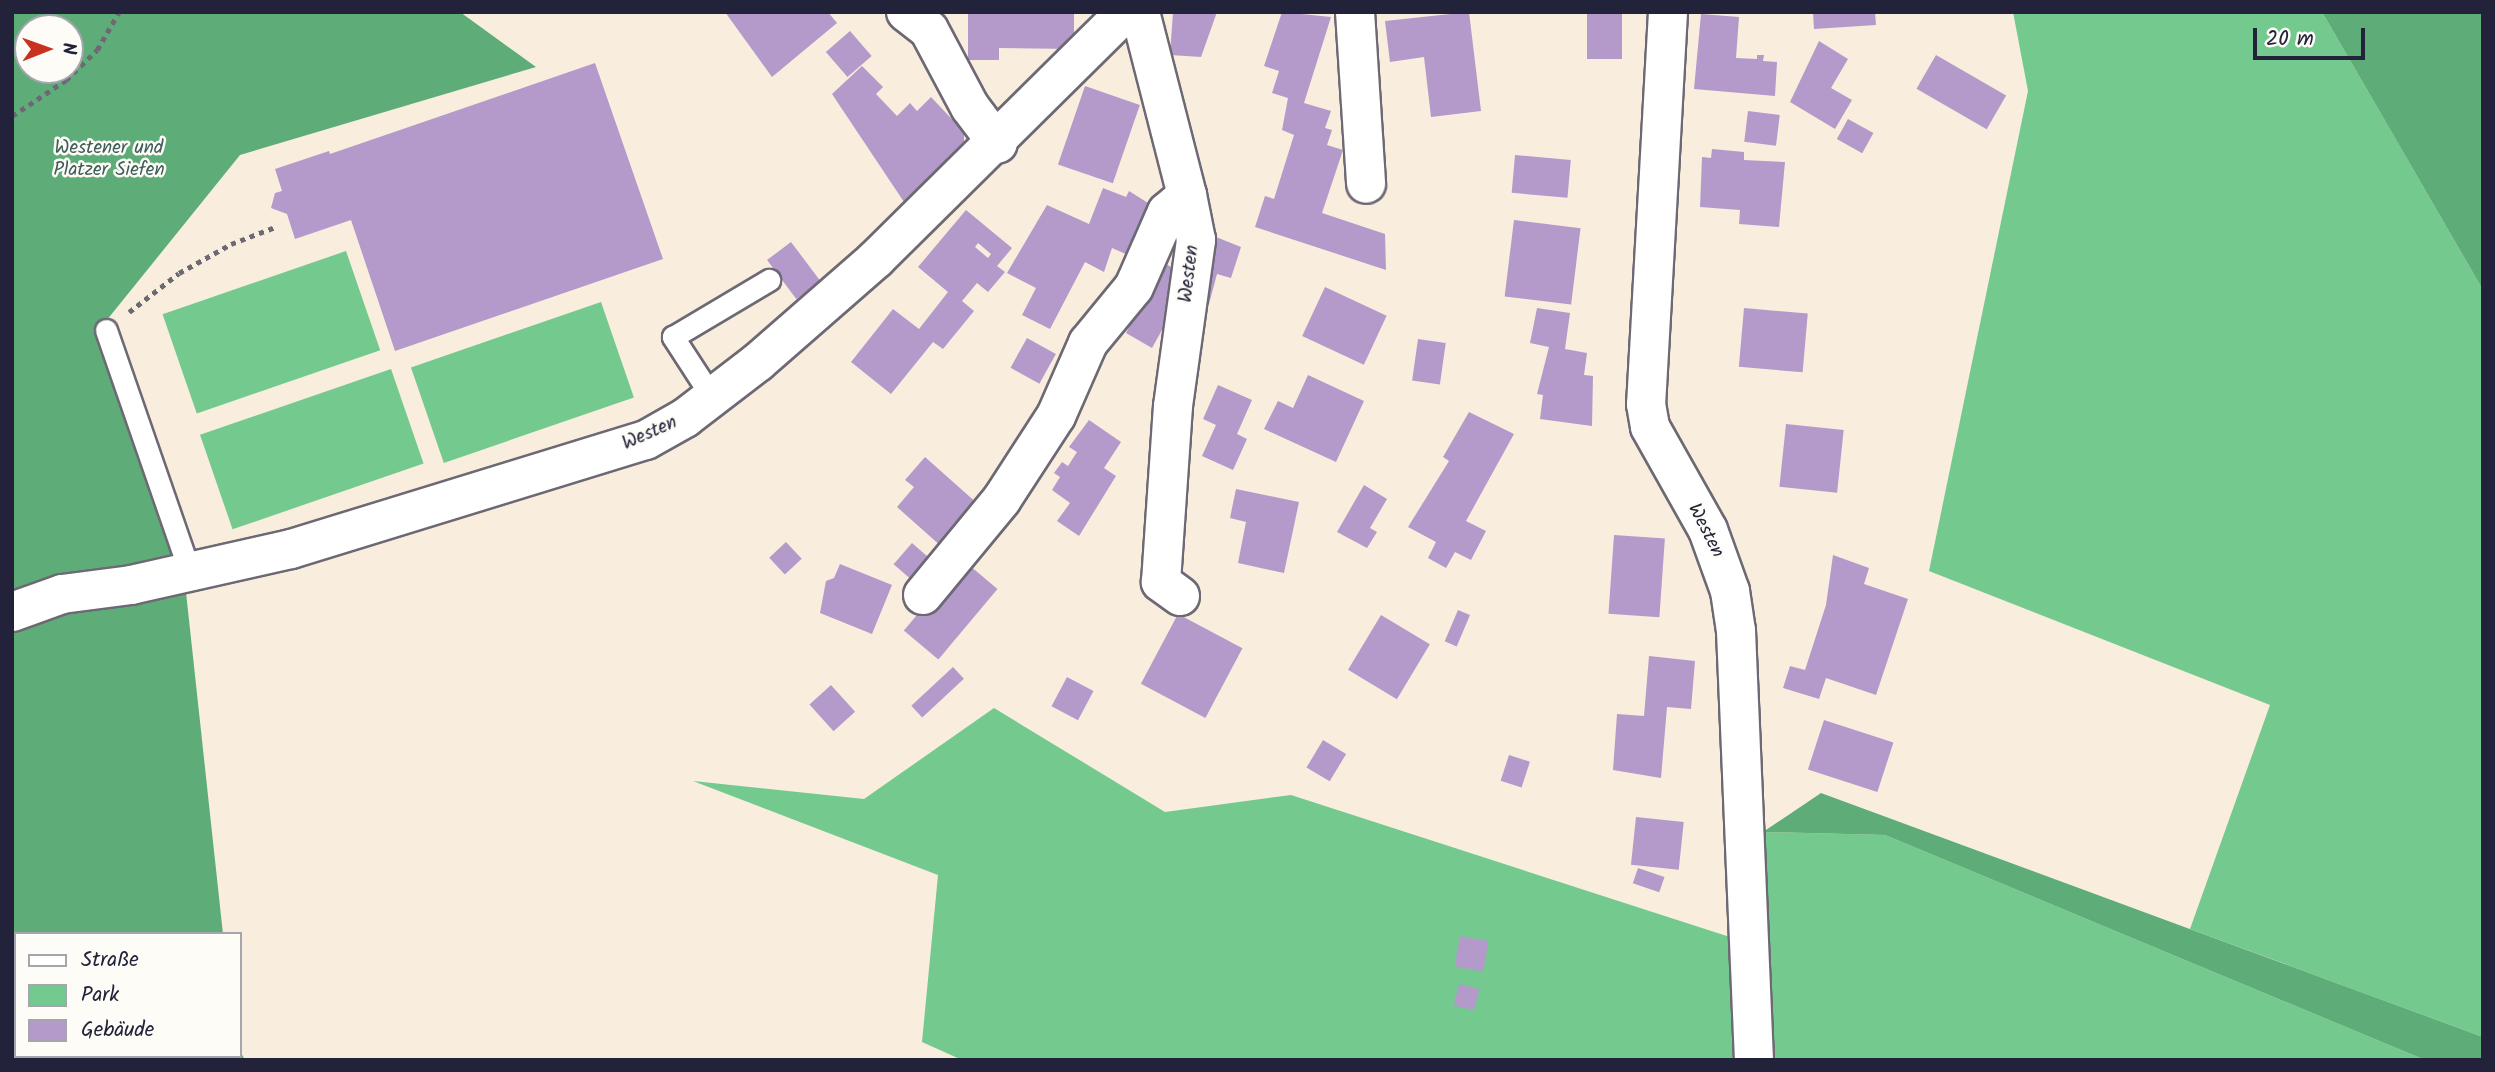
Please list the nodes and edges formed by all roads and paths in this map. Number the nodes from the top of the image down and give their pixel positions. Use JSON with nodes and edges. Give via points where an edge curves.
{"nodes":[{"id":1,"x":119,"y":12,"type":"edge"},
{"id":2,"x":906,"y":12,"type":"edge"},
{"id":3,"x":1126,"y":12,"type":"edge"},
{"id":4,"x":1140,"y":12,"type":"edge"},
{"id":5,"x":1355,"y":12,"type":"edge"},
{"id":6,"x":1668,"y":12,"type":"edge"},
{"id":7,"x":12,"y":116,"type":"edge"},
{"id":8,"x":998,"y":144,"type":"junction"},
{"id":9,"x":1366,"y":184,"type":"dead end"},
{"id":10,"x":1187,"y":195,"type":"junction"},
{"id":11,"x":275,"y":227,"type":"dead end"},
{"id":12,"x":769,"y":280,"type":"dead end"},
{"id":13,"x":106,"y":330,"type":"joint"},
{"id":14,"x":712,"y":397,"type":"junction"},
{"id":15,"x":203,"y":570,"type":"junction"},
{"id":16,"x":923,"y":595,"type":"dead end"},
{"id":17,"x":1180,"y":596,"type":"dead end"},
{"id":18,"x":12,"y":612,"type":"edge"},
{"id":19,"x":12,"y":1053,"type":"edge"},
{"id":20,"x":14,"y":1060,"type":"edge"},
{"id":21,"x":1754,"y":1060,"type":"edge"}],
"edges":[{"from":1,"to":7,"type":"path","via":[[97,50],[66,80]]},
{"from":2,"to":8,"type":"street","via":[[929,30],[970,107]]},
{"from":3,"to":8,"type":"street","name":"Westen"},
{"from":4,"to":10,"type":"street","name":"Westen"},
{"from":5,"to":9,"type":"street"},
{"from":6,"to":21,"type":"street","name":"Westen","via":[[1646,404],[1650,427],[1708,530],[1730,591],[1736,631]]},
{"from":8,"to":14,"type":"street","name":"Westen","via":[[876,259]]},
{"from":10,"to":16,"type":"street","name":"Westen","via":[[1167,212],[1134,287],[1088,343],[1056,416],[1002,499]]},
{"from":10,"to":17,"type":"street","name":"Westen","via":[[1196,240],[1173,406],[1161,582]]},
{"from":11,"to":13,"type":"path","via":[[231,244],[179,273]]},
{"from":12,"to":14,"type":"lane","via":[[673,337]]},
{"from":13,"to":15,"type":"lane"},
{"from":14,"to":15,"type":"street","name":"Westen","via":[[646,440],[292,550]]},
{"from":15,"to":18,"type":"street","name":"Westen","via":[[62,594]]},
{"from":19,"to":20,"type":"street"}]}
